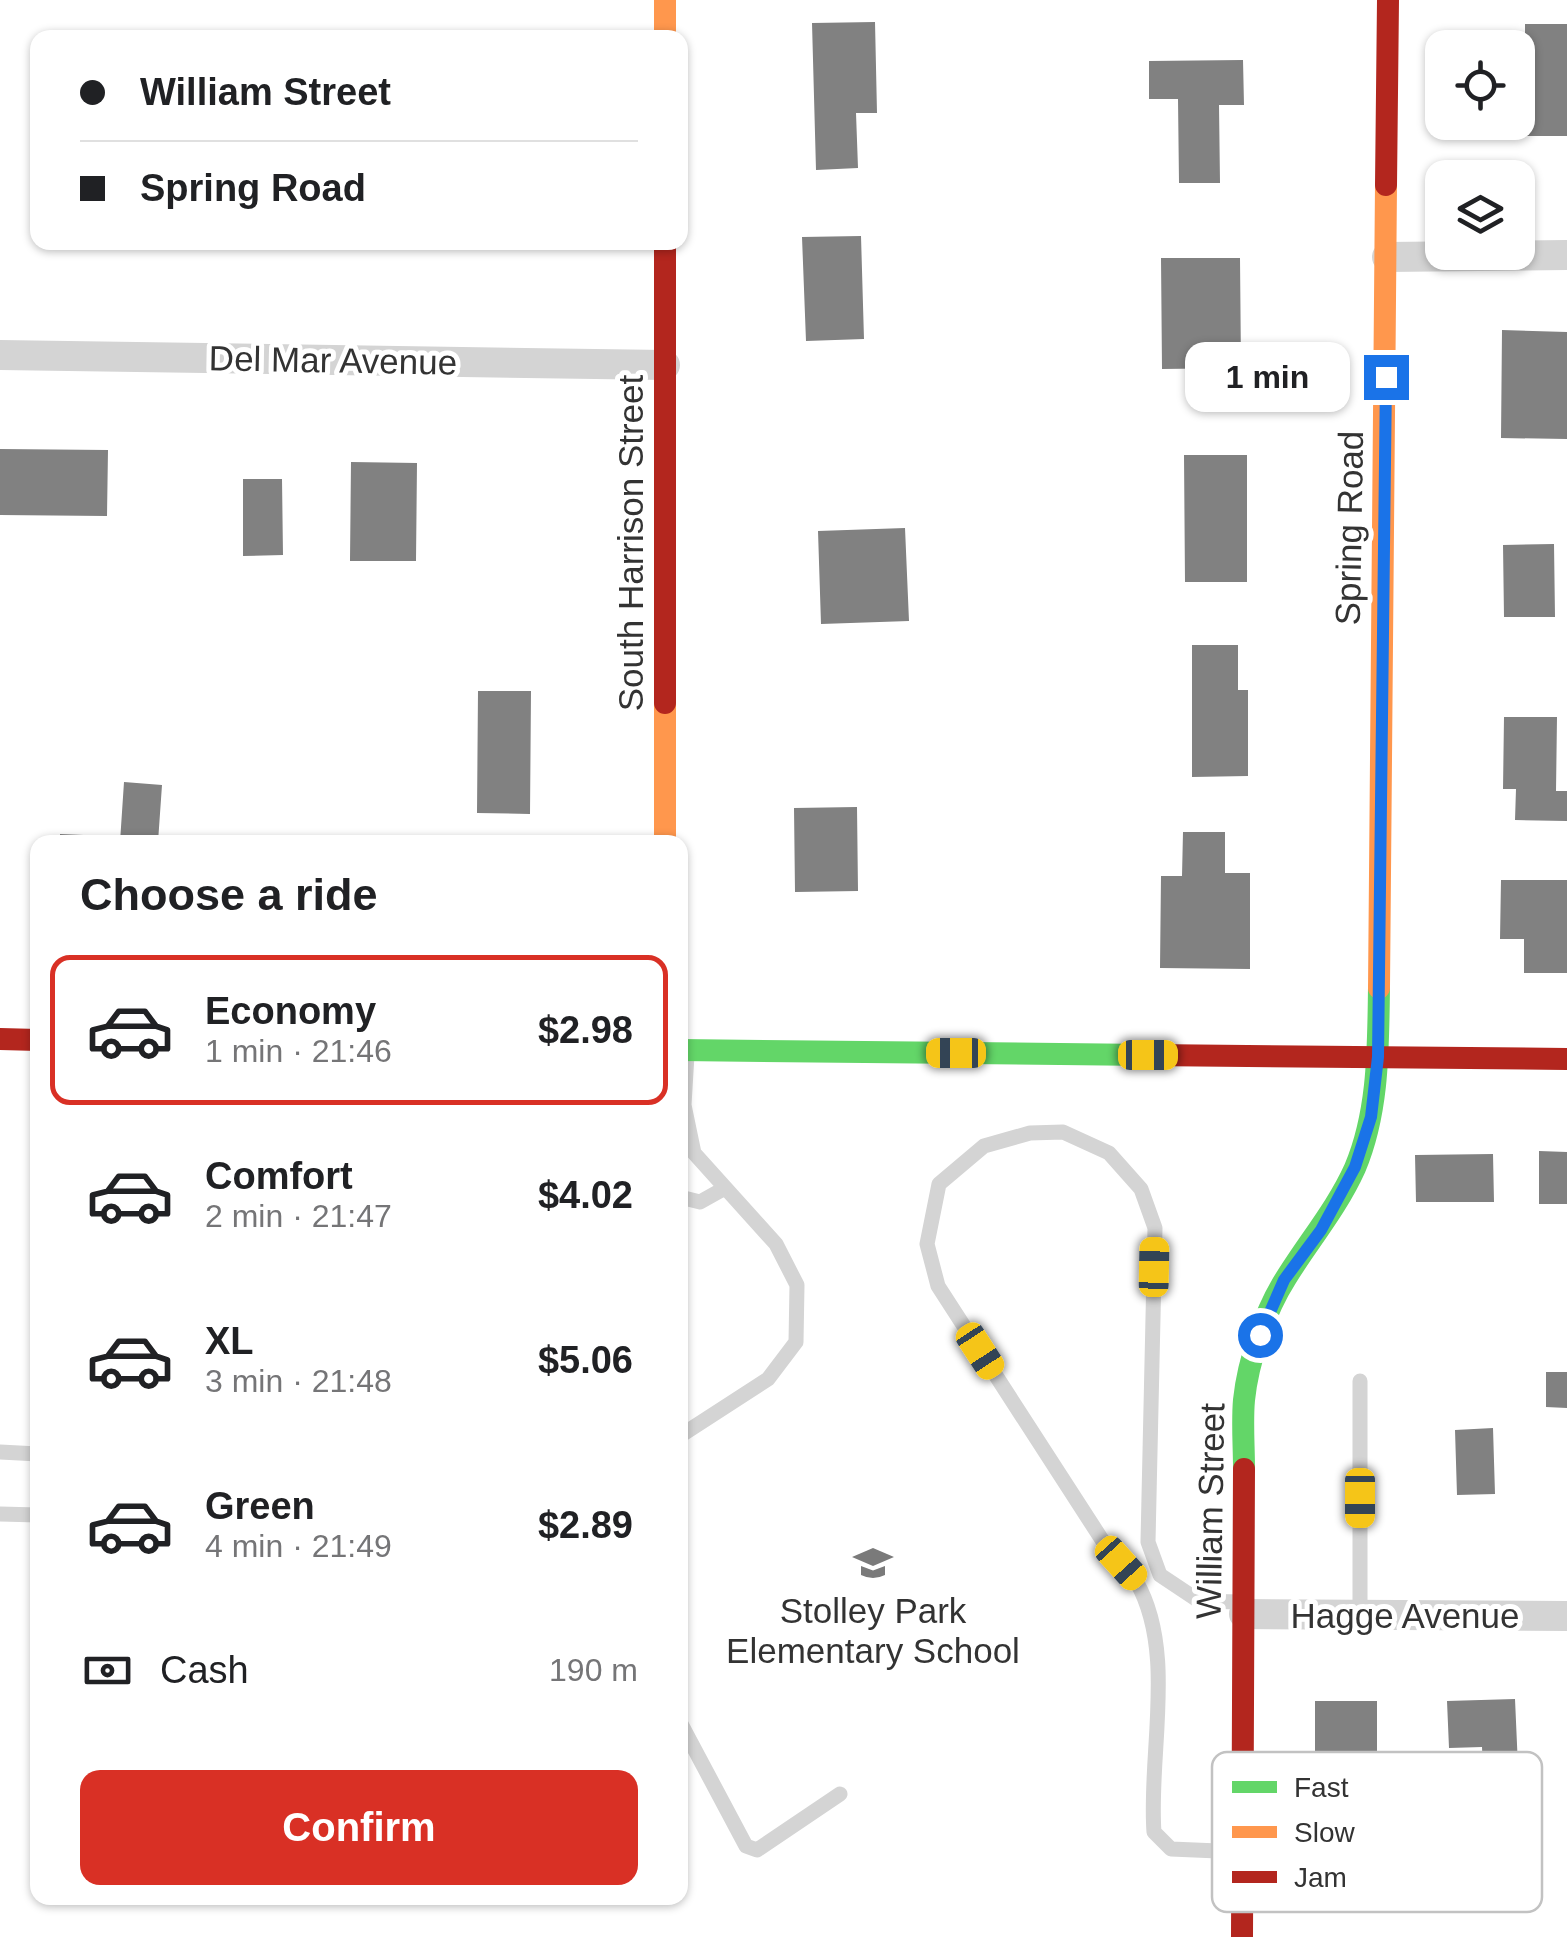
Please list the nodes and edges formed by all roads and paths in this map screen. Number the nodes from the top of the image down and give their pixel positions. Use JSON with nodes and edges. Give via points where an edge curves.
{"nodes":[{"id":1,"x":666,"y":0,"type":"edge"},
{"id":2,"x":1388,"y":0,"type":"edge"},
{"id":3,"x":666,"y":30,"type":"edge"},
{"id":4,"x":665,"y":250,"type":"edge"},
{"id":5,"x":1567,"y":255,"type":"edge"},
{"id":6,"x":1387,"y":257,"type":"junction"},
{"id":7,"x":0,"y":355,"type":"edge"},
{"id":8,"x":665,"y":366,"type":"junction"},
{"id":9,"x":666,"y":835,"type":"edge"},
{"id":10,"x":0,"y":1039,"type":"edge"},
{"id":11,"x":30,"y":1040,"type":"edge"},
{"id":12,"x":688,"y":1050,"type":"edge"},
{"id":13,"x":1378,"y":1057,"type":"junction"},
{"id":14,"x":1567,"y":1059,"type":"edge"},
{"id":15,"x":688,"y":1124,"type":"edge"},
{"id":16,"x":725,"y":1188,"type":"junction"},
{"id":17,"x":688,"y":1199,"type":"edge"},
{"id":18,"x":1360,"y":1381,"type":"dead end"},
{"id":19,"x":688,"y":1431,"type":"edge"},
{"id":20,"x":0,"y":1452,"type":"edge"},
{"id":21,"x":30,"y":1454,"type":"edge"},
{"id":22,"x":0,"y":1514,"type":"edge"},
{"id":23,"x":30,"y":1515,"type":"edge"},
{"id":24,"x":1244,"y":1608,"type":"junction"},
{"id":25,"x":1360,"y":1615,"type":"junction"},
{"id":26,"x":1567,"y":1616,"type":"edge"},
{"id":27,"x":688,"y":1737,"type":"edge"},
{"id":28,"x":1243,"y":1752,"type":"edge"},
{"id":29,"x":840,"y":1794,"type":"dead end"},
{"id":30,"x":1212,"y":1851,"type":"edge"}],
"edges":[{"from":1,"to":3,"type":"street"},
{"from":2,"to":6,"type":"street","name":"Spring Road"},
{"from":4,"to":8,"type":"street","name":"South Harrison Street"},
{"from":5,"to":6,"type":"street"},
{"from":6,"to":13,"type":"street","name":"Spring Road"},
{"from":7,"to":8,"type":"street","name":"Del Mar Avenue"},
{"from":8,"to":9,"type":"street","name":"South Harrison Street"},
{"from":10,"to":11,"type":"street"},
{"from":12,"to":13,"type":"street"},
{"from":13,"to":14,"type":"street"},
{"from":13,"to":24,"type":"street","name":"William Street","via":[[1371,1117],[1355,1167],[1284,1280],[1244,1398]]},
{"from":15,"to":16,"type":"lane","via":[[694,1153]]},
{"from":16,"to":17,"type":"lane","via":[[700,1202]]},
{"from":16,"to":19,"type":"lane","via":[[776,1244],[797,1285],[796,1342],[768,1379]]},
{"from":18,"to":25,"type":"lane"},
{"from":20,"to":21,"type":"lane"},
{"from":22,"to":23,"type":"lane"},
{"from":24,"to":25,"type":"street","name":"Hagge Avenue"},
{"from":24,"to":28,"type":"street","name":"William Street"},
{"from":24,"to":30,"type":"lane","via":[[1199,1601],[1160,1574],[1148,1542],[1155,1228],[1141,1189],[1110,1153],[1063,1132],[984,1146],[939,1184],[927,1244],[938,1286],[1106,1546],[1135,1579],[1150,1613],[1158,1679],[1154,1832],[1171,1849]]},
{"from":25,"to":26,"type":"street","name":"Hagge Avenue"},
{"from":27,"to":29,"type":"lane","via":[[746,1846],[757,1850]]}]}
